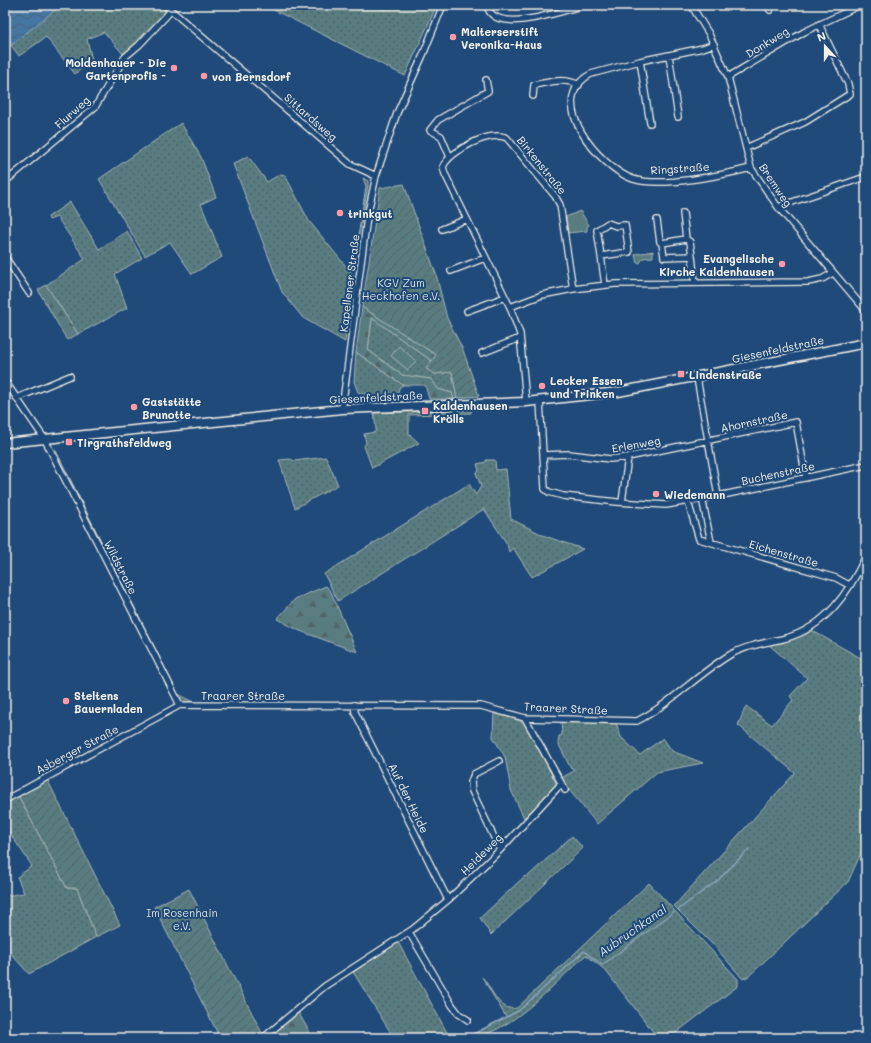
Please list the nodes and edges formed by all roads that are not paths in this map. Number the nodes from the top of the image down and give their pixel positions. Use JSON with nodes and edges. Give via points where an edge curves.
{"nodes":[{"id":1,"x":165,"y":5,"type":"edge"},
{"id":2,"x":443,"y":5,"type":"edge"},
{"id":3,"x":487,"y":5,"type":"edge"},
{"id":4,"x":584,"y":5,"type":"edge"},
{"id":5,"x":691,"y":5,"type":"edge"},
{"id":6,"x":860,"y":5,"type":"edge"},
{"id":7,"x":170,"y":10,"type":"junction"},
{"id":8,"x":818,"y":24,"type":"junction"},
{"id":9,"x":714,"y":44,"type":"junction"},
{"id":10,"x":669,"y":55,"type":"junction"},
{"id":11,"x":640,"y":61,"type":"junction"},
{"id":12,"x":728,"y":77,"type":"junction"},
{"id":13,"x":486,"y":80,"type":"dead end"},
{"id":14,"x":579,"y":85,"type":"junction"},
{"id":15,"x":533,"y":96,"type":"dead end"},
{"id":16,"x":678,"y":117,"type":"dead end"},
{"id":17,"x":650,"y":123,"type":"dead end"},
{"id":18,"x":746,"y":148,"type":"junction"},
{"id":19,"x":450,"y":157,"type":"junction"},
{"id":20,"x":751,"y":168,"type":"junction"},
{"id":21,"x":376,"y":176,"type":"junction"},
{"id":22,"x":866,"y":178,"type":"edge"},
{"id":23,"x":5,"y":182,"type":"edge"},
{"id":24,"x":778,"y":208,"type":"junction"},
{"id":25,"x":683,"y":213,"type":"dead end"},
{"id":26,"x":466,"y":220,"type":"junction"},
{"id":27,"x":657,"y":220,"type":"dead end"},
{"id":28,"x":442,"y":230,"type":"dead end"},
{"id":29,"x":686,"y":239,"type":"junction"},
{"id":30,"x":662,"y":243,"type":"junction"},
{"id":31,"x":601,"y":256,"type":"junction"},
{"id":32,"x":692,"y":256,"type":"junction"},
{"id":33,"x":5,"y":257,"type":"edge"},
{"id":34,"x":485,"y":258,"type":"junction"},
{"id":35,"x":451,"y":271,"type":"dead end"},
{"id":36,"x":833,"y":273,"type":"junction"},
{"id":37,"x":695,"y":283,"type":"junction"},
{"id":38,"x":605,"y":285,"type":"junction"},
{"id":39,"x":573,"y":289,"type":"junction"},
{"id":40,"x":29,"y":293,"type":"dead end"},
{"id":41,"x":505,"y":297,"type":"junction"},
{"id":42,"x":510,"y":307,"type":"junction"},
{"id":43,"x":467,"y":311,"type":"dead end"},
{"id":44,"x":866,"y":312,"type":"edge"},
{"id":45,"x":520,"y":338,"type":"junction"},
{"id":46,"x":866,"y":343,"type":"edge"},
{"id":47,"x":482,"y":354,"type":"dead end"},
{"id":48,"x":70,"y":376,"type":"dead end"},
{"id":49,"x":697,"y":378,"type":"junction"},
{"id":50,"x":5,"y":381,"type":"edge"},
{"id":51,"x":8,"y":390,"type":"edge"},
{"id":52,"x":17,"y":398,"type":"junction"},
{"id":53,"x":540,"y":401,"type":"junction"},
{"id":54,"x":526,"y":402,"type":"junction"},
{"id":55,"x":342,"y":409,"type":"junction"},
{"id":56,"x":48,"y":438,"type":"junction"},
{"id":57,"x":708,"y":441,"type":"junction"},
{"id":58,"x":5,"y":443,"type":"edge"},
{"id":59,"x":544,"y":455,"type":"junction"},
{"id":60,"x":628,"y":457,"type":"junction"},
{"id":61,"x":866,"y":464,"type":"edge"},
{"id":62,"x":806,"y":478,"type":"junction"},
{"id":63,"x":718,"y":496,"type":"junction"},
{"id":64,"x":702,"y":498,"type":"junction"},
{"id":65,"x":622,"y":502,"type":"junction"},
{"id":66,"x":688,"y":502,"type":"junction"},
{"id":67,"x":711,"y":542,"type":"junction"},
{"id":68,"x":866,"y":556,"type":"edge"},
{"id":69,"x":850,"y":585,"type":"junction"},
{"id":70,"x":180,"y":705,"type":"junction"},
{"id":71,"x":354,"y":705,"type":"junction"},
{"id":72,"x":525,"y":718,"type":"junction"},
{"id":73,"x":499,"y":761,"type":"dead end"},
{"id":74,"x":561,"y":784,"type":"junction"},
{"id":75,"x":565,"y":790,"type":"dead end"},
{"id":76,"x":5,"y":800,"type":"edge"},
{"id":77,"x":500,"y":850,"type":"junction"},
{"id":78,"x":448,"y":900,"type":"junction"},
{"id":79,"x":409,"y":932,"type":"junction"},
{"id":80,"x":468,"y":1020,"type":"dead end"},
{"id":81,"x":263,"y":1038,"type":"edge"}],
"edges":[{"from":1,"to":7,"type":"street","name":"Sittardsweg"},
{"from":2,"to":21,"type":"street","name":"Kapellener Straße","via":[[397,113]]},
{"from":3,"to":4,"type":"street","via":[[489,12],[494,16],[523,21]]},
{"from":5,"to":9,"type":"street","name":"Bremweg"},
{"from":6,"to":8,"type":"street","name":"Donkweg"},
{"from":7,"to":21,"type":"street","name":"Sittardsweg","via":[[350,164]]},
{"from":7,"to":23,"type":"street","name":"Flurweg","via":[[125,57],[95,107]]},
{"from":8,"to":12,"type":"street","name":"Donkweg"},
{"from":8,"to":18,"type":"street","via":[[848,84],[850,94],[805,122]]},
{"from":9,"to":10,"type":"street"},
{"from":9,"to":12,"type":"street","name":"Bremweg"},
{"from":10,"to":11,"type":"street"},
{"from":10,"to":16,"type":"street"},
{"from":11,"to":14,"type":"street","via":[[591,74]]},
{"from":11,"to":17,"type":"street"},
{"from":12,"to":18,"type":"street","name":"Bremweg"},
{"from":13,"to":19,"type":"street","via":[[488,91],[438,120],[430,130],[441,136]]},
{"from":14,"to":15,"type":"street","via":[[559,80],[534,85]]},
{"from":14,"to":20,"type":"street","name":"Ringstraße","via":[[575,92],[573,108],[580,132],[613,167],[629,176],[647,181],[666,181]]},
{"from":18,"to":20,"type":"street","name":"Bremweg"},
{"from":19,"to":26,"type":"street","via":[[443,167]]},
{"from":19,"to":39,"type":"street","name":"Birkenstraße","via":[[485,138],[502,135],[507,138],[560,205]]},
{"from":20,"to":24,"type":"street","name":"Bremweg"},
{"from":21,"to":55,"type":"street","name":"Kapellener Straße","via":[[367,217]]},
{"from":22,"to":24,"type":"street"},
{"from":24,"to":36,"type":"street","name":"Bremweg"},
{"from":25,"to":29,"type":"street"},
{"from":26,"to":28,"type":"street"},
{"from":26,"to":34,"type":"street"},
{"from":27,"to":30,"type":"street"},
{"from":29,"to":30,"type":"street"},
{"from":29,"to":32,"type":"street","via":[[690,242]]},
{"from":30,"to":32,"type":"street","via":[[664,257]]},
{"from":31,"to":31,"type":"street","via":[[630,252],[625,225],[616,226],[608,223],[598,230]]},
{"from":31,"to":38,"type":"street"},
{"from":32,"to":37,"type":"street"},
{"from":33,"to":40,"type":"street"},
{"from":34,"to":35,"type":"street"},
{"from":34,"to":41,"type":"street"},
{"from":36,"to":37,"type":"street","via":[[808,282]]},
{"from":36,"to":44,"type":"street","name":"Bremweg"},
{"from":37,"to":38,"type":"street"},
{"from":38,"to":39,"type":"street"},
{"from":39,"to":42,"type":"street","via":[[542,295]]},
{"from":41,"to":42,"type":"street"},
{"from":41,"to":43,"type":"street"},
{"from":42,"to":45,"type":"street"},
{"from":45,"to":47,"type":"street"},
{"from":45,"to":54,"type":"street"},
{"from":46,"to":49,"type":"main road","name":"Giesenfeldstraße"},
{"from":48,"to":52,"type":"street"},
{"from":49,"to":53,"type":"main road","name":"Giesenfeldstraße","via":[[618,392]]},
{"from":49,"to":57,"type":"street"},
{"from":50,"to":51,"type":"street"},
{"from":51,"to":52,"type":"street"},
{"from":52,"to":56,"type":"street"},
{"from":53,"to":54,"type":"main road","name":"Giesenfeldstraße"},
{"from":53,"to":59,"type":"street","name":"Buchenstraße"},
{"from":54,"to":55,"type":"main road","name":"Giesenfeldstraße"},
{"from":55,"to":56,"type":"main road","name":"Giesenfeldstraße"},
{"from":56,"to":58,"type":"main road","name":"Giesenfeldstraße"},
{"from":56,"to":70,"type":"street","name":"Wildstraße"},
{"from":57,"to":60,"type":"street","name":"Erlenweg"},
{"from":57,"to":62,"type":"street","name":"Ahornstraße","via":[[796,422]]},
{"from":57,"to":63,"type":"street"},
{"from":59,"to":60,"type":"street","name":"Erlenweg","via":[[569,454],[610,459]]},
{"from":59,"to":65,"type":"street","name":"Buchenstraße","via":[[544,483],[549,492],[563,496]]},
{"from":60,"to":65,"type":"street"},
{"from":61,"to":62,"type":"street","name":"Buchenstraße"},
{"from":62,"to":63,"type":"street","name":"Buchenstraße"},
{"from":63,"to":64,"type":"street","name":"Buchenstraße"},
{"from":64,"to":66,"type":"street","name":"Buchenstraße"},
{"from":64,"to":67,"type":"street"},
{"from":65,"to":66,"type":"street","name":"Buchenstraße","via":[[666,505]]},
{"from":66,"to":67,"type":"street","name":"Eichenstraße","via":[[698,539]]},
{"from":67,"to":69,"type":"street","name":"Eichenstraße","via":[[836,578]]},
{"from":68,"to":69,"type":"street","name":"Traarer Straße"},
{"from":69,"to":72,"type":"street","name":"Traarer Straße","via":[[832,610],[811,628],[787,638],[736,652],[637,721]]},
{"from":70,"to":71,"type":"street","name":"Traarer Straße"},
{"from":70,"to":76,"type":"street","name":"Asberger Straße"},
{"from":71,"to":72,"type":"street","name":"Traarer Straße","via":[[481,706]]},
{"from":71,"to":78,"type":"street","name":"Auf der Heide","via":[[355,712]]},
{"from":72,"to":74,"type":"street"},
{"from":73,"to":77,"type":"street","via":[[474,774],[471,782],[472,791]]},
{"from":74,"to":75,"type":"street"},
{"from":74,"to":77,"type":"street","name":"Heideweg"},
{"from":77,"to":78,"type":"street","name":"Heideweg"},
{"from":78,"to":79,"type":"street","name":"Heideweg"},
{"from":79,"to":80,"type":"street","via":[[452,1005]]},
{"from":79,"to":81,"type":"street","name":"Heideweg","via":[[325,986]]}]}
